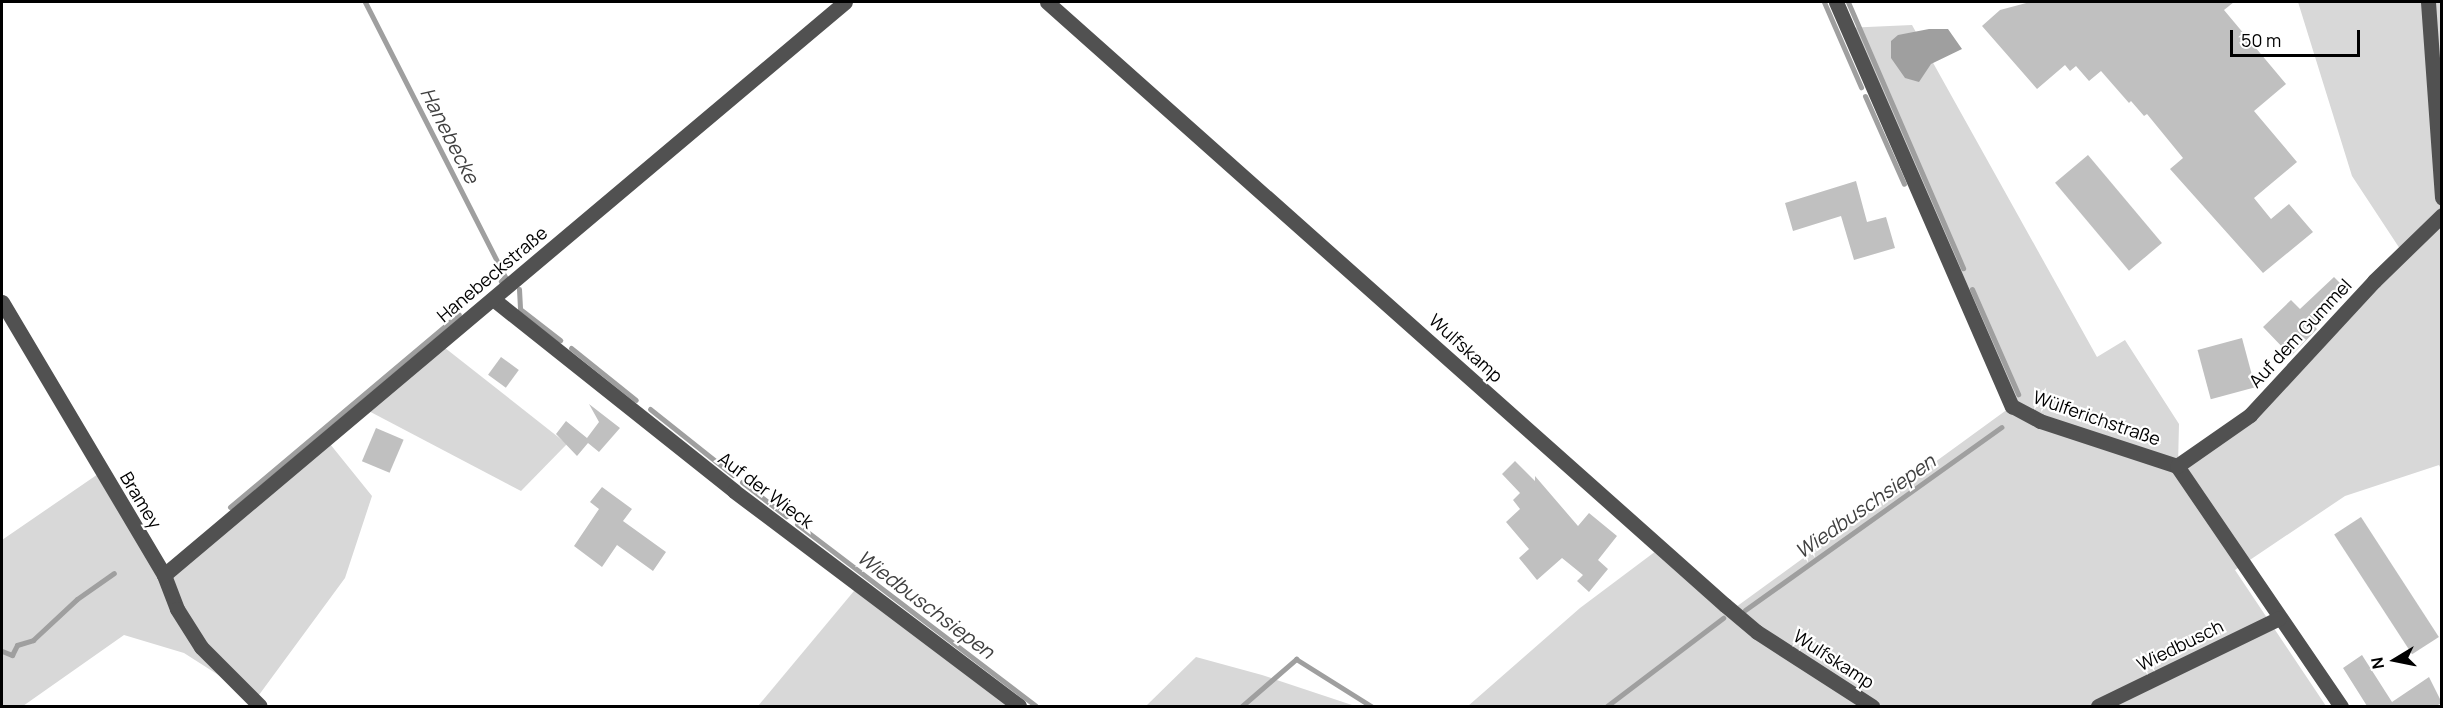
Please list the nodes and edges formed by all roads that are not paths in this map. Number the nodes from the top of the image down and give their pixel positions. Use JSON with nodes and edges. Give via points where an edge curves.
{"nodes":[{"id":1,"x":845,"y":2,"type":"edge"},
{"id":2,"x":1047,"y":2,"type":"edge"},
{"id":3,"x":1836,"y":2,"type":"edge"},
{"id":4,"x":2428,"y":2,"type":"edge"},
{"id":5,"x":2442,"y":197,"type":"edge"},
{"id":6,"x":2442,"y":215,"type":"edge"},
{"id":7,"x":493,"y":299,"type":"junction"},
{"id":8,"x":2,"y":302,"type":"edge"},
{"id":9,"x":2178,"y":465,"type":"junction"},
{"id":10,"x":164,"y":575,"type":"junction"},
{"id":11,"x":2279,"y":618,"type":"junction"},
{"id":12,"x":260,"y":706,"type":"edge"},
{"id":13,"x":1019,"y":706,"type":"edge"},
{"id":14,"x":1872,"y":706,"type":"edge"},
{"id":15,"x":2097,"y":706,"type":"edge"},
{"id":16,"x":2341,"y":706,"type":"edge"}],
"edges":[{"from":1,"to":7,"type":"street","name":"Hanebeckstraße"},
{"from":2,"to":14,"type":"street","name":"Wulfskamp","via":[[1725,605],[1757,632]]},
{"from":3,"to":9,"type":"street","name":"Wülferichstraße","via":[[2012,406],[2040,421]]},
{"from":4,"to":5,"type":"street"},
{"from":6,"to":9,"type":"street","name":"Auf dem Gummel","via":[[2388,266],[2250,415]]},
{"from":7,"to":10,"type":"street","name":"Hanebeckstraße"},
{"from":7,"to":13,"type":"street","name":"Auf der Wieck","via":[[725,484]]},
{"from":8,"to":10,"type":"street","name":"Bramey"},
{"from":9,"to":11,"type":"street","name":"Wülferichstraße"},
{"from":10,"to":12,"type":"street","name":"Bramey","via":[[177,609],[201,647]]},
{"from":11,"to":15,"type":"street","name":"Wiedbusch"},
{"from":11,"to":16,"type":"street","name":"Wülferichstraße"}]}
